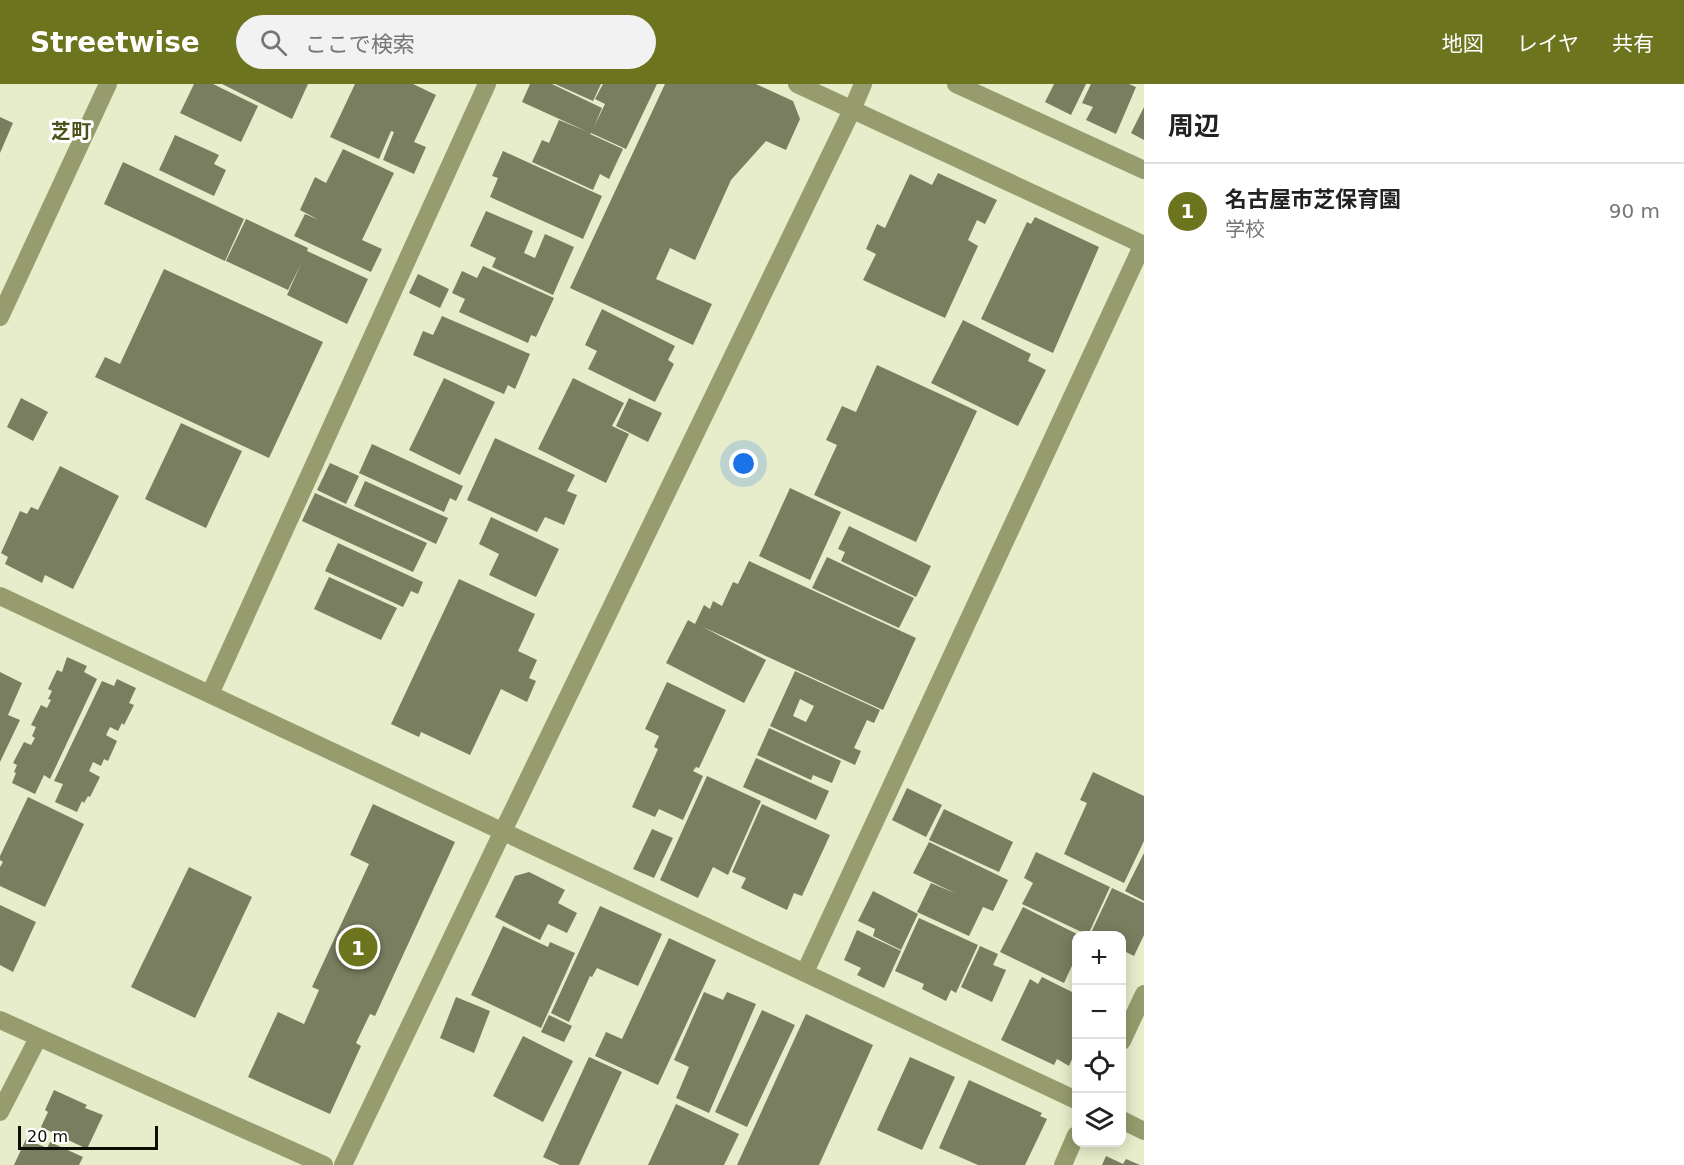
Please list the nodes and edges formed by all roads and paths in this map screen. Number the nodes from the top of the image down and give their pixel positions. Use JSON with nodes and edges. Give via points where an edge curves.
{"nodes":[{"id":1,"x":108,"y":84,"type":"edge"},
{"id":2,"x":487,"y":84,"type":"edge"},
{"id":3,"x":797,"y":84,"type":"edge"},
{"id":4,"x":863,"y":84,"type":"edge"},
{"id":5,"x":956,"y":84,"type":"edge"},
{"id":6,"x":852,"y":110,"type":"junction"},
{"id":7,"x":1144,"y":170,"type":"edge"},
{"id":8,"x":1143,"y":244,"type":"edge"},
{"id":9,"x":0,"y":317,"type":"edge"},
{"id":10,"x":0,"y":596,"type":"edge"},
{"id":11,"x":210,"y":694,"type":"junction"},
{"id":12,"x":502,"y":831,"type":"junction"},
{"id":13,"x":805,"y":972,"type":"junction"},
{"id":14,"x":1144,"y":994,"type":"edge"},
{"id":15,"x":0,"y":1020,"type":"edge"},
{"id":16,"x":38,"y":1038,"type":"junction"},
{"id":17,"x":1123,"y":1039,"type":"edge"},
{"id":18,"x":1072,"y":1098,"type":"edge"},
{"id":19,"x":0,"y":1112,"type":"edge"},
{"id":20,"x":1126,"y":1122,"type":"edge"},
{"id":21,"x":1144,"y":1131,"type":"edge"},
{"id":22,"x":1072,"y":1146,"type":"edge"},
{"id":23,"x":324,"y":1165,"type":"edge"},
{"id":24,"x":343,"y":1165,"type":"edge"},
{"id":25,"x":1063,"y":1165,"type":"edge"}],
"edges":[{"from":1,"to":9,"type":"street"},
{"from":2,"to":11,"type":"street"},
{"from":3,"to":6,"type":"street"},
{"from":4,"to":6,"type":"street"},
{"from":5,"to":7,"type":"street"},
{"from":6,"to":8,"type":"street"},
{"from":6,"to":12,"type":"street"},
{"from":8,"to":13,"type":"street"},
{"from":10,"to":11,"type":"street"},
{"from":11,"to":12,"type":"street"},
{"from":12,"to":13,"type":"street"},
{"from":12,"to":24,"type":"street"},
{"from":13,"to":18,"type":"street"},
{"from":14,"to":17,"type":"street"},
{"from":15,"to":16,"type":"street"},
{"from":16,"to":19,"type":"street"},
{"from":16,"to":23,"type":"street"},
{"from":20,"to":21,"type":"street"},
{"from":22,"to":25,"type":"street"}]}
